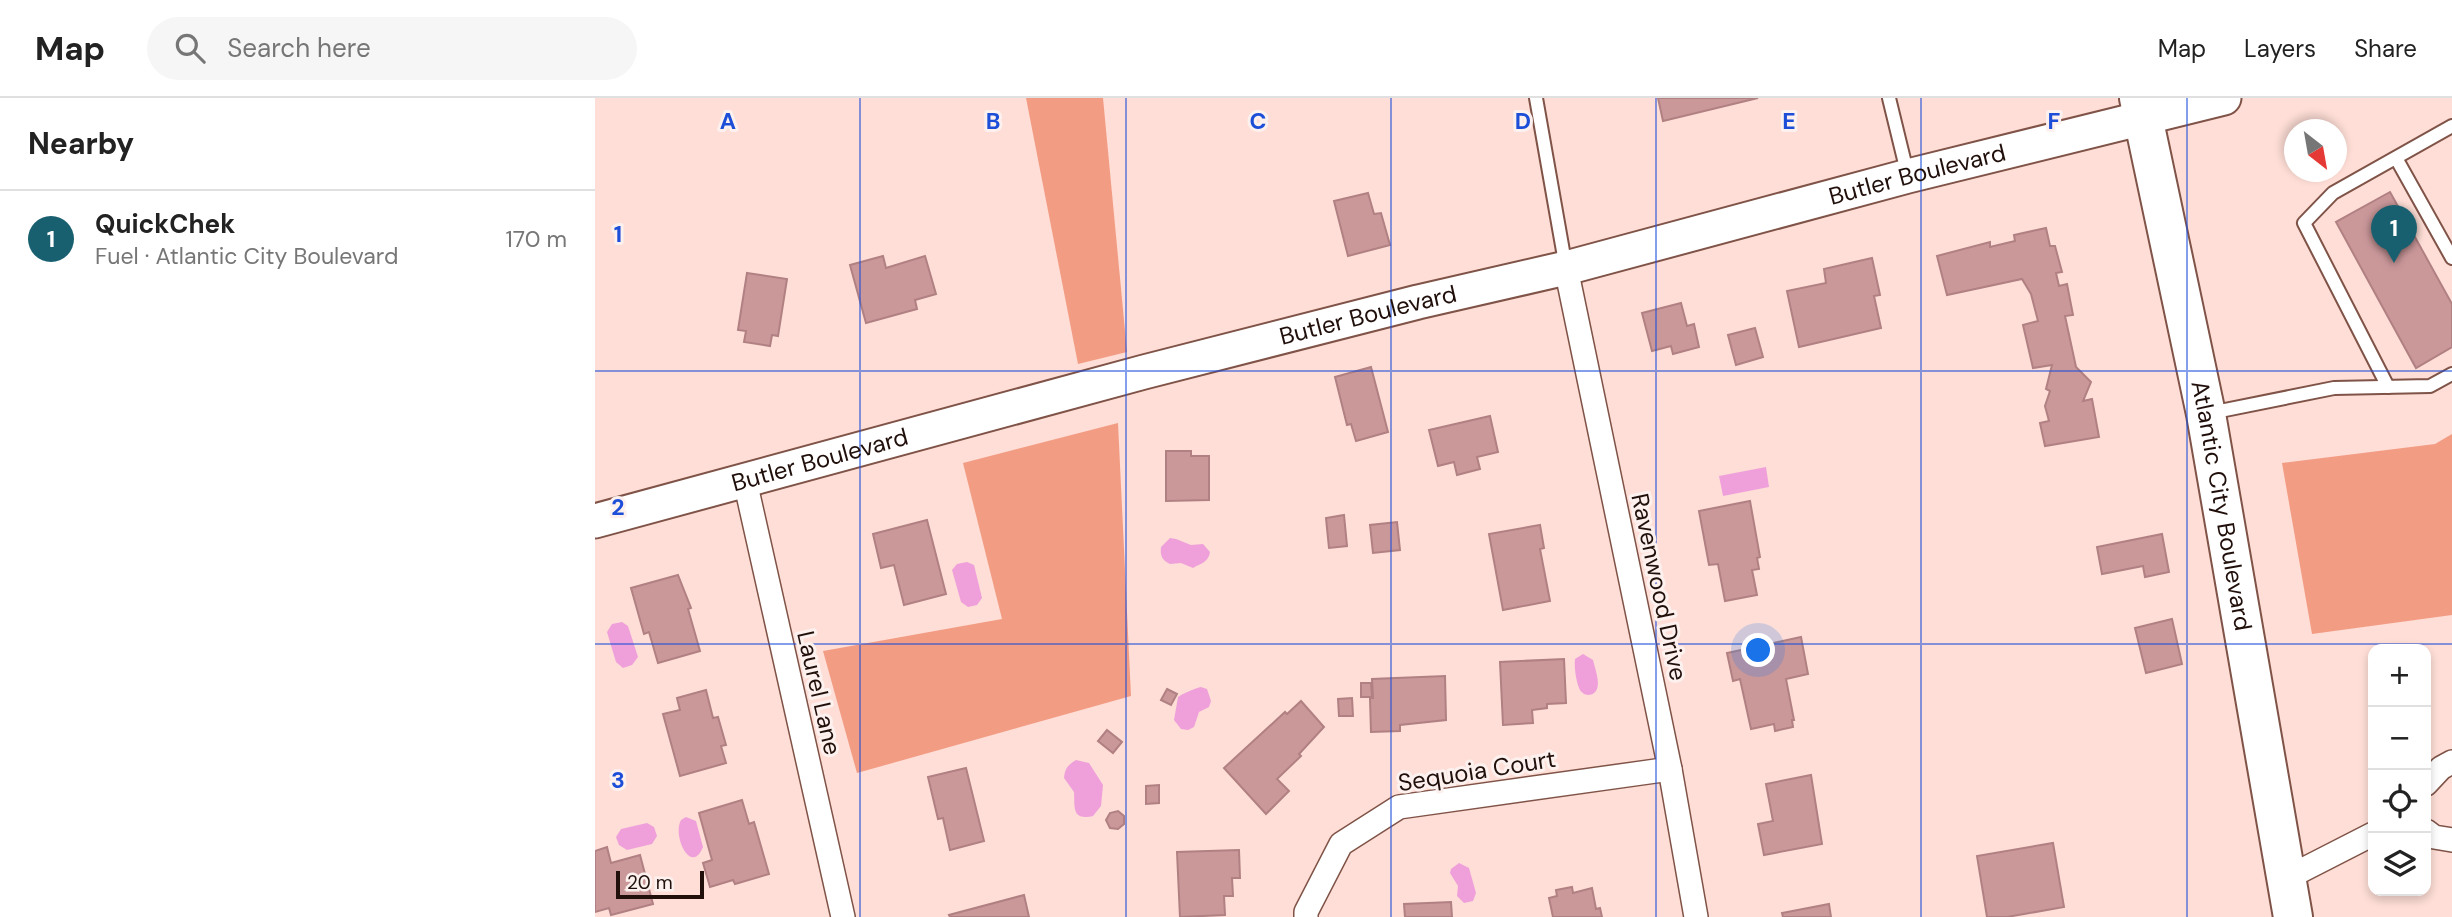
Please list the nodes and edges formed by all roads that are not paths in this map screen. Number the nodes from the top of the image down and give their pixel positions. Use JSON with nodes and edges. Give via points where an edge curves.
{"nodes":[{"id":1,"x":1537,"y":98,"type":"edge"},
{"id":2,"x":1889,"y":98,"type":"edge"},
{"id":3,"x":2224,"y":98,"type":"edge"},
{"id":4,"x":2141,"y":108,"type":"edge"},
{"id":5,"x":2452,"y":126,"type":"edge"},
{"id":6,"x":2396,"y":158,"type":"junction"},
{"id":7,"x":1908,"y":176,"type":"junction"},
{"id":8,"x":2452,"y":258,"type":"edge"},
{"id":9,"x":1566,"y":268,"type":"junction"},
{"id":10,"x":2452,"y":373,"type":"edge"},
{"id":11,"x":2388,"y":387,"type":"junction"},
{"id":12,"x":2206,"y":414,"type":"junction"},
{"id":13,"x":745,"y":481,"type":"junction"},
{"id":14,"x":595,"y":520,"type":"edge"},
{"id":15,"x":2452,"y":762,"type":"edge"},
{"id":16,"x":1670,"y":769,"type":"junction"},
{"id":17,"x":2431,"y":778,"type":"edge"},
{"id":18,"x":2429,"y":833,"type":"edge"},
{"id":19,"x":2368,"y":837,"type":"edge"},
{"id":20,"x":2452,"y":840,"type":"edge"},
{"id":21,"x":2285,"y":879,"type":"junction"},
{"id":22,"x":843,"y":917,"type":"edge"},
{"id":23,"x":1306,"y":917,"type":"edge"},
{"id":24,"x":1696,"y":917,"type":"edge"},
{"id":25,"x":2293,"y":917,"type":"edge"}],
"edges":[{"from":1,"to":9,"type":"lane"},
{"from":2,"to":7,"type":"lane"},
{"from":3,"to":4,"type":"street","name":"Butler Boulevard"},
{"from":4,"to":7,"type":"street","name":"Butler Boulevard"},
{"from":4,"to":12,"type":"highway","name":"Atlantic City Boulevard"},
{"from":5,"to":6,"type":"lane"},
{"from":6,"to":8,"type":"lane"},
{"from":6,"to":11,"type":"lane","via":[[2333,192],[2304,223]]},
{"from":7,"to":9,"type":"street","name":"Butler Boulevard"},
{"from":9,"to":13,"type":"street","name":"Butler Boulevard","via":[[1144,372]]},
{"from":9,"to":16,"type":"street","name":"Ravenwood Drive"},
{"from":10,"to":11,"type":"lane","via":[[2430,386]]},
{"from":11,"to":12,"type":"lane","via":[[2334,388]]},
{"from":12,"to":21,"type":"highway","name":"Atlantic City Boulevard"},
{"from":13,"to":14,"type":"street","name":"Butler Boulevard"},
{"from":13,"to":22,"type":"street","name":"Laurel Lane"},
{"from":15,"to":17,"type":"street"},
{"from":16,"to":23,"type":"street","name":"Sequoia Court","via":[[1399,807],[1341,844]]},
{"from":16,"to":24,"type":"street","name":"Ravenwood Drive"},
{"from":18,"to":20,"type":"street"},
{"from":19,"to":21,"type":"street"},
{"from":21,"to":25,"type":"highway","name":"Atlantic City Boulevard"}]}
